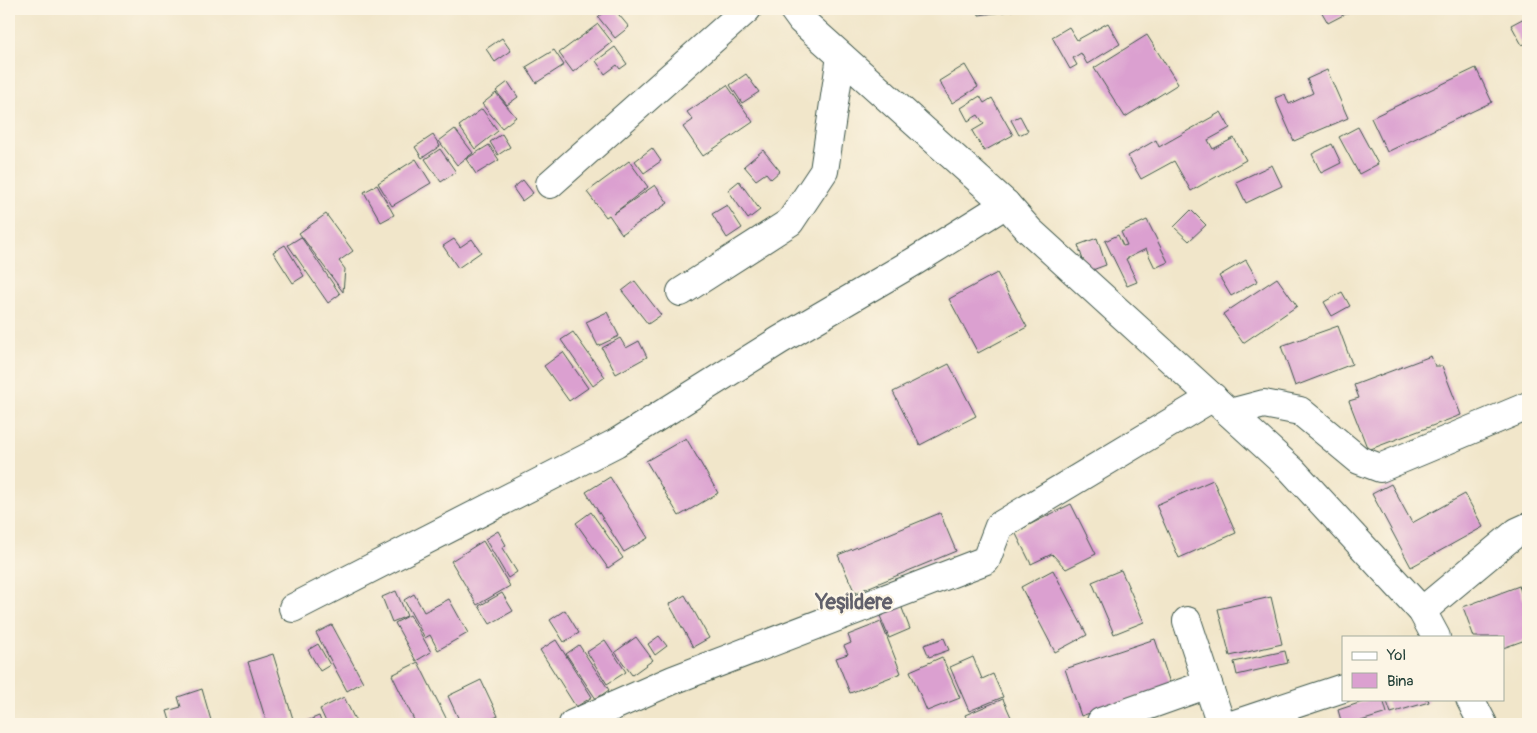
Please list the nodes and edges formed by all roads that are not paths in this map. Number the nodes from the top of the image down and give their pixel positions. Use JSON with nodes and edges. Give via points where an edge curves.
{"nodes":[{"id":1,"x":747,"y":9,"type":"edge"},
{"id":2,"x":793,"y":9,"type":"edge"},
{"id":3,"x":841,"y":56,"type":"junction"},
{"id":4,"x":550,"y":184,"type":"dead end"},
{"id":5,"x":1006,"y":204,"type":"junction"},
{"id":6,"x":681,"y":292,"type":"dead end"},
{"id":7,"x":1221,"y":405,"type":"junction"},
{"id":8,"x":1528,"y":406,"type":"edge"},
{"id":9,"x":1528,"y":527,"type":"edge"},
{"id":10,"x":293,"y":608,"type":"dead end"},
{"id":11,"x":1422,"y":611,"type":"junction"},
{"id":12,"x":1187,"y":621,"type":"dead end"},
{"id":13,"x":1435,"y":636,"type":"edge"},
{"id":14,"x":1208,"y":684,"type":"junction"},
{"id":15,"x":1342,"y":688,"type":"edge"},
{"id":16,"x":1471,"y":700,"type":"edge"},
{"id":17,"x":1101,"y":722,"type":"dead end"},
{"id":18,"x":573,"y":724,"type":"edge"},
{"id":19,"x":1222,"y":724,"type":"edge"},
{"id":20,"x":1235,"y":724,"type":"edge"},
{"id":21,"x":1483,"y":724,"type":"edge"}],
"edges":[{"from":1,"to":4,"type":"street"},
{"from":2,"to":3,"type":"street"},
{"from":3,"to":5,"type":"street"},
{"from":3,"to":6,"type":"street","via":[[824,171],[790,222]]},
{"from":5,"to":7,"type":"street","via":[[1029,230]]},
{"from":5,"to":10,"type":"street","via":[[616,443]]},
{"from":7,"to":8,"type":"street","via":[[1264,404],[1300,411],[1359,460],[1380,468]]},
{"from":7,"to":11,"type":"street","via":[[1292,470]]},
{"from":7,"to":18,"type":"street","via":[[999,526],[986,560],[673,680]]},
{"from":9,"to":11,"type":"street","via":[[1517,532]]},
{"from":11,"to":13,"type":"street"},
{"from":12,"to":14,"type":"street"},
{"from":14,"to":17,"type":"street"},
{"from":14,"to":19,"type":"street"},
{"from":15,"to":20,"type":"street"},
{"from":16,"to":21,"type":"street"}]}
